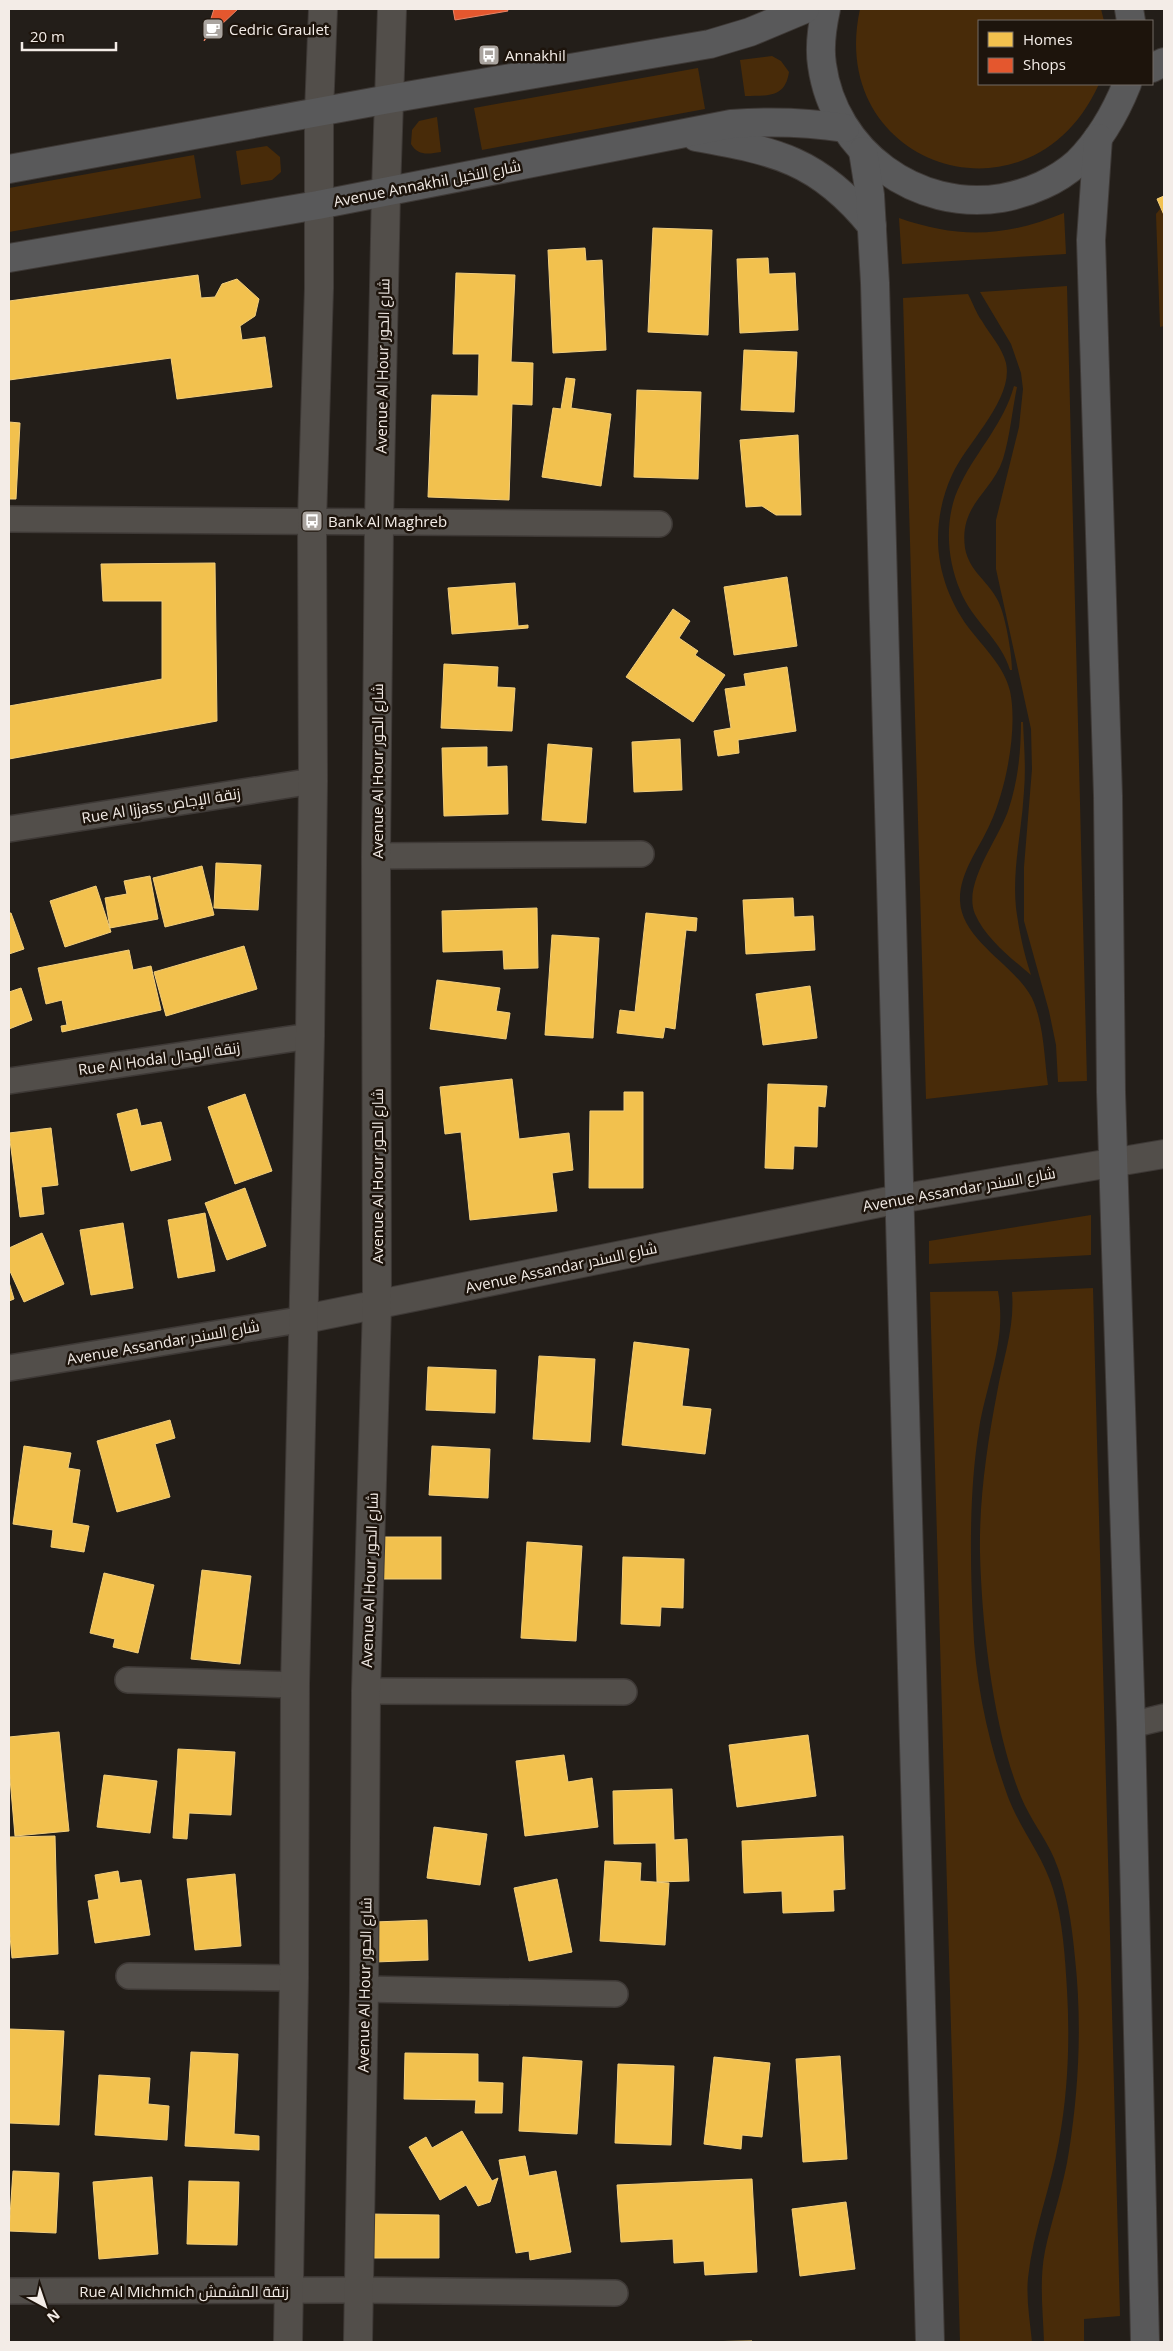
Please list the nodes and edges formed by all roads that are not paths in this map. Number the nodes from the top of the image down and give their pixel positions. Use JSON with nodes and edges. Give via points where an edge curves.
{"nodes":[{"id":1,"x":322,"y":9,"type":"edge"},
{"id":2,"x":392,"y":9,"type":"edge"},
{"id":3,"x":805,"y":9,"type":"edge"},
{"id":4,"x":826,"y":9,"type":"edge"},
{"id":5,"x":1127,"y":85,"type":"edge"},
{"id":6,"x":389,"y":99,"type":"junction"},
{"id":7,"x":319,"y":112,"type":"junction"},
{"id":8,"x":845,"y":128,"type":"junction"},
{"id":9,"x":680,"y":134,"type":"junction"},
{"id":10,"x":1098,"y":138,"type":"junction"},
{"id":11,"x":863,"y":151,"type":"junction"},
{"id":12,"x":9,"y":170,"type":"edge"},
{"id":13,"x":386,"y":192,"type":"junction"},
{"id":14,"x":318,"y":205,"type":"junction"},
{"id":15,"x":872,"y":226,"type":"junction"},
{"id":16,"x":9,"y":258,"type":"edge"},
{"id":17,"x":9,"y":519,"type":"edge"},
{"id":18,"x":312,"y":521,"type":"junction"},
{"id":19,"x":379,"y":522,"type":"junction"},
{"id":20,"x":659,"y":524,"type":"dead end"},
{"id":21,"x":313,"y":781,"type":"junction"},
{"id":22,"x":9,"y":829,"type":"edge"},
{"id":23,"x":641,"y":854,"type":"dead end"},
{"id":24,"x":376,"y":856,"type":"junction"},
{"id":25,"x":310,"y":1036,"type":"junction"},
{"id":26,"x":9,"y":1080,"type":"edge"},
{"id":27,"x":1164,"y":1154,"type":"edge"},
{"id":28,"x":1113,"y":1162,"type":"junction"},
{"id":29,"x":899,"y":1199,"type":"junction"},
{"id":30,"x":377,"y":1305,"type":"junction"},
{"id":31,"x":305,"y":1319,"type":"junction"},
{"id":32,"x":9,"y":1368,"type":"edge"},
{"id":33,"x":128,"y":1680,"type":"dead end"},
{"id":34,"x":295,"y":1685,"type":"junction"},
{"id":35,"x":366,"y":1691,"type":"junction"},
{"id":36,"x":624,"y":1692,"type":"dead end"},
{"id":37,"x":1164,"y":1717,"type":"edge"},
{"id":38,"x":1131,"y":1725,"type":"junction"},
{"id":39,"x":129,"y":1976,"type":"dead end"},
{"id":40,"x":294,"y":1978,"type":"junction"},
{"id":41,"x":364,"y":1989,"type":"junction"},
{"id":42,"x":616,"y":1994,"type":"dead end"},
{"id":43,"x":359,"y":2290,"type":"junction"},
{"id":44,"x":9,"y":2291,"type":"edge"},
{"id":45,"x":290,"y":2292,"type":"junction"},
{"id":46,"x":615,"y":2294,"type":"dead end"},
{"id":47,"x":288,"y":2342,"type":"edge"},
{"id":48,"x":358,"y":2342,"type":"edge"},
{"id":49,"x":930,"y":2342,"type":"edge"},
{"id":50,"x":1145,"y":2342,"type":"edge"}],
"edges":[{"from":1,"to":7,"type":"street"},
{"from":2,"to":6,"type":"street","name":"Avenue Al Hour شارع الحور"},
{"from":3,"to":6,"type":"main road","via":[[750,32],[710,44]]},
{"from":4,"to":8,"type":"main road","via":[[822,65],[830,98]]},
{"from":5,"to":10,"type":"main road","via":[[1116,112]]},
{"from":6,"to":7,"type":"main road"},
{"from":6,"to":13,"type":"street","name":"Avenue Al Hour شارع الحور"},
{"from":7,"to":12,"type":"main road"},
{"from":7,"to":14,"type":"street"},
{"from":8,"to":9,"type":"main road","name":"Avenue Annakhil شارع النخيل","via":[[808,122],[770,121],[731,124]]},
{"from":8,"to":11,"type":"main road"},
{"from":9,"to":13,"type":"main road","name":"Avenue Annakhil شارع النخيل"},
{"from":9,"to":15,"type":"main road","via":[[748,146],[808,169],[843,194]]},
{"from":10,"to":11,"type":"main road","via":[[1076,163],[1048,183],[1017,195],[984,201],[950,199],[918,190],[888,173]]},
{"from":10,"to":28,"type":"main road","via":[[1091,240],[1108,796]]},
{"from":11,"to":15,"type":"main road"},
{"from":13,"to":14,"type":"main road","name":"Avenue Annakhil شارع النخيل"},
{"from":13,"to":19,"type":"street","name":"Avenue Al Hour شارع الحور"},
{"from":14,"to":16,"type":"main road","name":"Avenue Annakhil شارع النخيل"},
{"from":14,"to":18,"type":"street"},
{"from":15,"to":29,"type":"main road"},
{"from":17,"to":18,"type":"street"},
{"from":18,"to":19,"type":"street"},
{"from":18,"to":21,"type":"street"},
{"from":19,"to":20,"type":"street"},
{"from":19,"to":24,"type":"street","name":"Avenue Al Hour شارع الحور"},
{"from":21,"to":22,"type":"street","name":"Rue Al Ijjass زنقة الإجاص"},
{"from":21,"to":25,"type":"street"},
{"from":23,"to":24,"type":"street"},
{"from":24,"to":30,"type":"street","name":"Avenue Al Hour شارع الحور"},
{"from":25,"to":26,"type":"street","name":"Rue Al Hodal زنقة الهدال"},
{"from":25,"to":31,"type":"street"},
{"from":27,"to":28,"type":"street","name":"Avenue Assandar شارع السندر"},
{"from":28,"to":29,"type":"street","name":"Avenue Assandar شارع السندر"},
{"from":28,"to":38,"type":"main road"},
{"from":29,"to":30,"type":"street","name":"Avenue Assandar شارع السندر"},
{"from":29,"to":49,"type":"main road"},
{"from":30,"to":31,"type":"street","name":"Avenue Assandar شارع السندر"},
{"from":30,"to":35,"type":"street","name":"Avenue Al Hour شارع الحور"},
{"from":31,"to":32,"type":"street","name":"Avenue Assandar شارع السندر"},
{"from":31,"to":34,"type":"street"},
{"from":33,"to":34,"type":"street"},
{"from":34,"to":40,"type":"street"},
{"from":35,"to":36,"type":"street"},
{"from":35,"to":41,"type":"street","name":"Avenue Al Hour شارع الحور"},
{"from":37,"to":38,"type":"street"},
{"from":38,"to":50,"type":"main road"},
{"from":39,"to":40,"type":"street"},
{"from":40,"to":45,"type":"street"},
{"from":41,"to":42,"type":"street"},
{"from":41,"to":43,"type":"street","name":"Avenue Al Hour شارع الحور"},
{"from":43,"to":45,"type":"street","name":"Rue Al Michmich زنقة المشمش"},
{"from":43,"to":46,"type":"street","name":"Rue Al Michmich زنقة المشمش"},
{"from":43,"to":48,"type":"street","name":"Avenue Al Hour شارع الحور"},
{"from":44,"to":45,"type":"street","name":"Rue Al Michmich زنقة المشمش"},
{"from":45,"to":47,"type":"street"}]}
